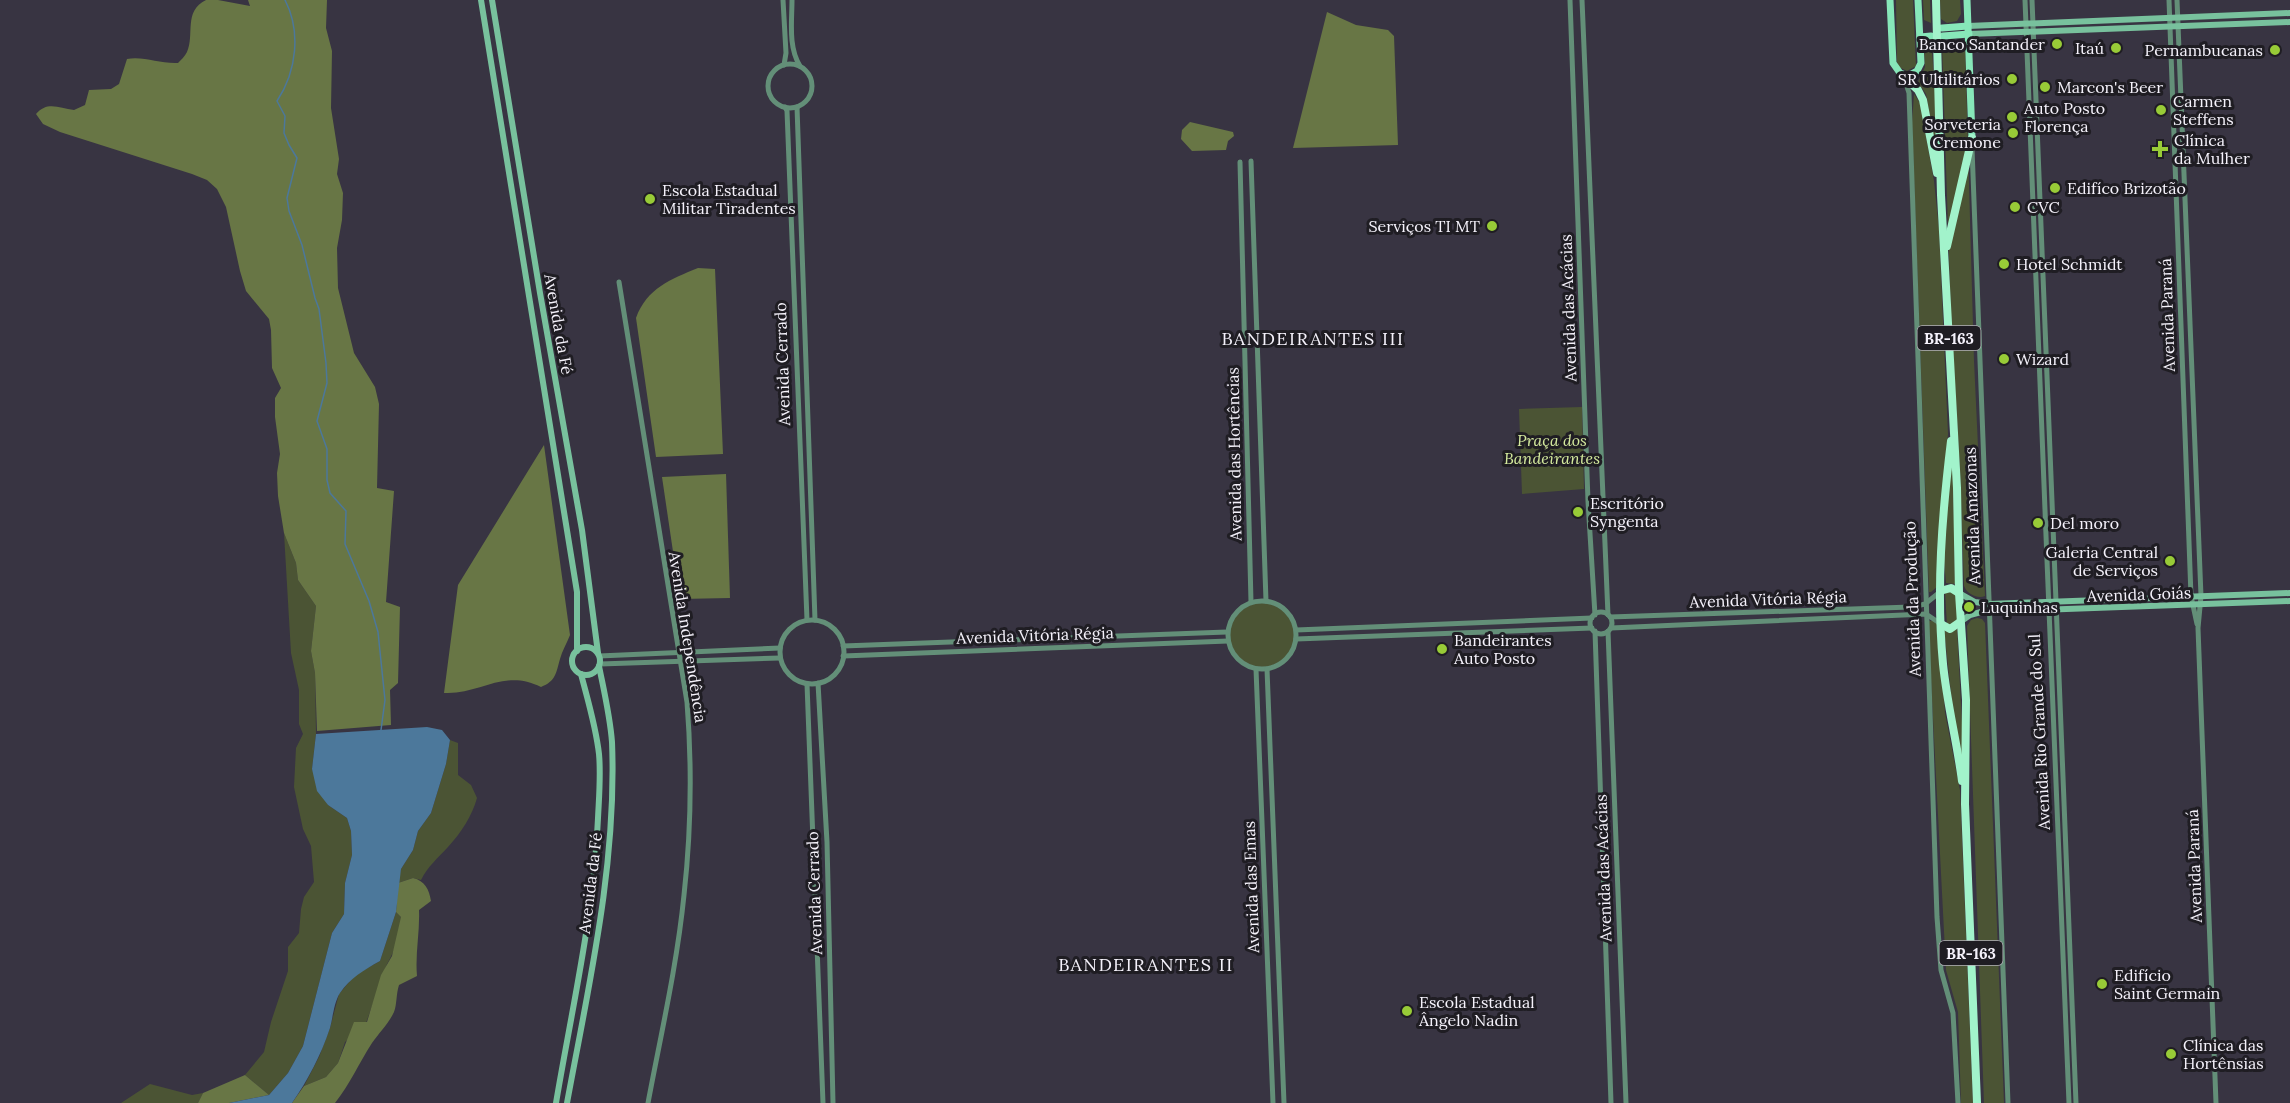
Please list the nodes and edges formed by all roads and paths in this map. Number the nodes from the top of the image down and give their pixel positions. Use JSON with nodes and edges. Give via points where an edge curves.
{"nodes":[{"id":1,"x":481,"y":0,"type":"edge"},
{"id":2,"x":492,"y":0,"type":"edge"},
{"id":3,"x":783,"y":0,"type":"edge"},
{"id":4,"x":792,"y":0,"type":"edge"},
{"id":5,"x":1570,"y":0,"type":"edge"},
{"id":6,"x":1582,"y":0,"type":"edge"},
{"id":7,"x":1890,"y":0,"type":"edge"},
{"id":8,"x":1918,"y":0,"type":"edge"},
{"id":9,"x":1936,"y":0,"type":"edge"},
{"id":10,"x":1967,"y":0,"type":"edge"},
{"id":11,"x":2025,"y":0,"type":"edge"},
{"id":12,"x":2032,"y":0,"type":"edge"},
{"id":13,"x":2169,"y":0,"type":"edge"},
{"id":14,"x":2177,"y":0,"type":"edge"},
{"id":15,"x":2290,"y":13,"type":"edge"},
{"id":16,"x":2178,"y":17,"type":"junction"},
{"id":17,"x":2169,"y":18,"type":"junction"},
{"id":18,"x":2290,"y":22,"type":"edge"},
{"id":19,"x":2170,"y":26,"type":"junction"},
{"id":20,"x":2179,"y":26,"type":"junction"},
{"id":21,"x":2030,"y":27,"type":"junction"},
{"id":22,"x":1920,"y":28,"type":"junction"},
{"id":23,"x":1969,"y":30,"type":"junction"},
{"id":24,"x":1943,"y":32,"type":"dead end"},
{"id":25,"x":1920,"y":37,"type":"junction"},
{"id":26,"x":784,"y":65,"type":"junction"},
{"id":27,"x":800,"y":66,"type":"junction"},
{"id":28,"x":1917,"y":71,"type":"junction"},
{"id":29,"x":1903,"y":76,"type":"junction"},
{"id":30,"x":1912,"y":85,"type":"junction"},
{"id":31,"x":1909,"y":93,"type":"junction"},
{"id":32,"x":784,"y":107,"type":"junction"},
{"id":33,"x":797,"y":107,"type":"junction"},
{"id":34,"x":1972,"y":138,"type":"junction"},
{"id":35,"x":1251,"y":161,"type":"dead end"},
{"id":36,"x":1240,"y":162,"type":"dead end"},
{"id":37,"x":1941,"y":195,"type":"junction"},
{"id":38,"x":1945,"y":254,"type":"junction"},
{"id":39,"x":619,"y":282,"type":"dead end"},
{"id":40,"x":1954,"y":422,"type":"junction"},
{"id":41,"x":1940,"y":591,"type":"junction"},
{"id":42,"x":2290,"y":592,"type":"edge"},
{"id":43,"x":1959,"y":593,"type":"junction"},
{"id":44,"x":2191,"y":596,"type":"junction"},
{"id":45,"x":2201,"y":596,"type":"junction"},
{"id":46,"x":1266,"y":601,"type":"junction"},
{"id":47,"x":2290,"y":601,"type":"edge"},
{"id":48,"x":1251,"y":602,"type":"junction"},
{"id":49,"x":2048,"y":602,"type":"junction"},
{"id":50,"x":2056,"y":602,"type":"junction"},
{"id":51,"x":1925,"y":604,"type":"junction"},
{"id":52,"x":1989,"y":604,"type":"junction"},
{"id":53,"x":2201,"y":605,"type":"junction"},
{"id":54,"x":2192,"y":606,"type":"junction"},
{"id":55,"x":2048,"y":611,"type":"junction"},
{"id":56,"x":2057,"y":611,"type":"junction"},
{"id":57,"x":1989,"y":612,"type":"junction"},
{"id":58,"x":1926,"y":614,"type":"junction"},
{"id":59,"x":1593,"y":616,"type":"junction"},
{"id":60,"x":1609,"y":616,"type":"junction"},
{"id":61,"x":807,"y":620,"type":"junction"},
{"id":62,"x":815,"y":620,"type":"junction"},
{"id":63,"x":1960,"y":622,"type":"junction"},
{"id":64,"x":1941,"y":624,"type":"junction"},
{"id":65,"x":2198,"y":628,"type":"junction"},
{"id":66,"x":1610,"y":629,"type":"junction"},
{"id":67,"x":1296,"y":630,"type":"junction"},
{"id":68,"x":1593,"y":630,"type":"junction"},
{"id":69,"x":1227,"y":632,"type":"junction"},
{"id":70,"x":1296,"y":639,"type":"junction"},
{"id":71,"x":1228,"y":641,"type":"junction"},
{"id":72,"x":843,"y":646,"type":"junction"},
{"id":73,"x":780,"y":648,"type":"junction"},
{"id":74,"x":577,"y":651,"type":"junction"},
{"id":75,"x":677,"y":651,"type":"junction"},
{"id":76,"x":843,"y":656,"type":"junction"},
{"id":77,"x":780,"y":658,"type":"junction"},
{"id":78,"x":599,"y":660,"type":"junction"},
{"id":79,"x":679,"y":660,"type":"junction"},
{"id":80,"x":1256,"y":669,"type":"junction"},
{"id":81,"x":1267,"y":669,"type":"junction"},
{"id":82,"x":581,"y":674,"type":"junction"},
{"id":83,"x":818,"y":683,"type":"junction"},
{"id":84,"x":807,"y":684,"type":"junction"},
{"id":85,"x":1965,"y":804,"type":"junction"},
{"id":86,"x":556,"y":1103,"type":"edge"},
{"id":87,"x":567,"y":1103,"type":"edge"},
{"id":88,"x":648,"y":1103,"type":"edge"},
{"id":89,"x":823,"y":1103,"type":"edge"},
{"id":90,"x":833,"y":1103,"type":"edge"},
{"id":91,"x":1273,"y":1103,"type":"edge"},
{"id":92,"x":1284,"y":1103,"type":"edge"},
{"id":93,"x":1611,"y":1103,"type":"edge"},
{"id":94,"x":1626,"y":1103,"type":"edge"},
{"id":95,"x":1959,"y":1103,"type":"edge"},
{"id":96,"x":1977,"y":1103,"type":"edge"},
{"id":97,"x":2008,"y":1103,"type":"edge"},
{"id":98,"x":2069,"y":1103,"type":"edge"},
{"id":99,"x":2076,"y":1103,"type":"edge"},
{"id":100,"x":2216,"y":1103,"type":"edge"}],
"edges":[{"from":1,"to":74,"type":"main road","name":"Avenida da Fé","via":[[577,592]]},
{"from":2,"to":78,"type":"main road","name":"Avenida da Fé","via":[[582,530]]},
{"from":3,"to":26,"type":"street"},
{"from":4,"to":27,"type":"street","via":[[794,57]]},
{"from":5,"to":59,"type":"street","name":"Avenida das Acácias"},
{"from":6,"to":60,"type":"street","name":"Avenida das Acácias"},
{"from":7,"to":29,"type":"main road","via":[[1893,63]]},
{"from":8,"to":22,"type":"main road"},
{"from":9,"to":37,"type":"highway","number":"BR-163"},
{"from":10,"to":23,"type":"main road","name":"Avenida Amazonas"},
{"from":11,"to":21,"type":"street","name":"Avenida Rio Grande do Sul"},
{"from":12,"to":21,"type":"street","name":"Avenida Rio Grande do Sul"},
{"from":13,"to":17,"type":"street","name":"Avenida Paraná"},
{"from":14,"to":16,"type":"street","name":"Avenida Paraná"},
{"from":15,"to":16,"type":"main road"},
{"from":16,"to":17,"type":"main road"},
{"from":16,"to":20,"type":"street","name":"Avenida Paraná"},
{"from":17,"to":19,"type":"street","name":"Avenida Paraná"},
{"from":17,"to":21,"type":"main road"},
{"from":18,"to":20,"type":"main road"},
{"from":19,"to":20,"type":"main road"},
{"from":19,"to":21,"type":"main road"},
{"from":19,"to":44,"type":"street","name":"Avenida Paraná"},
{"from":20,"to":45,"type":"street","name":"Avenida Paraná"},
{"from":21,"to":23,"type":"main road"},
{"from":21,"to":49,"type":"street","name":"Avenida Rio Grande do Sul"},
{"from":21,"to":50,"type":"street","name":"Avenida Rio Grande do Sul"},
{"from":22,"to":25,"type":"main road"},
{"from":22,"to":25,"type":"main road","via":[[1931,32]]},
{"from":23,"to":24,"type":"main road"},
{"from":23,"to":34,"type":"main road","name":"Avenida Amazonas"},
{"from":25,"to":28,"type":"main road","via":[[1921,63]]},
{"from":26,"to":27,"type":"street"},
{"from":26,"to":32,"type":"street","via":[[771,75],[768,87],[771,98]]},
{"from":27,"to":33,"type":"street","via":[[809,74],[812,85],[807,100]]},
{"from":28,"to":29,"type":"main road"},
{"from":28,"to":30,"type":"street","name":"Avenida da Produção"},
{"from":29,"to":30,"type":"highway"},
{"from":29,"to":31,"type":"street","name":"Avenida da Produção"},
{"from":30,"to":31,"type":"street","name":"Avenida da Produção"},
{"from":30,"to":37,"type":"highway","via":[[1923,100]]},
{"from":31,"to":51,"type":"street","name":"Avenida da Produção"},
{"from":32,"to":33,"type":"street"},
{"from":32,"to":61,"type":"street","name":"Avenida Cerrado"},
{"from":33,"to":62,"type":"street","name":"Avenida Cerrado"},
{"from":34,"to":38,"type":"highway"},
{"from":34,"to":52,"type":"street","name":"Avenida Amazonas"},
{"from":35,"to":46,"type":"street","name":"Avenida das Hortências"},
{"from":36,"to":48,"type":"street","name":"Avenida das Hortências"},
{"from":37,"to":38,"type":"highway","number":"BR-163"},
{"from":38,"to":40,"type":"highway","number":"BR-163"},
{"from":39,"to":75,"type":"street","name":"Avenida Independência"},
{"from":40,"to":41,"type":"highway","number":"BR-163","via":[[1941,519]]},
{"from":40,"to":43,"type":"highway","number":"BR-163"},
{"from":41,"to":43,"type":"highway","via":[[1951,588]]},
{"from":41,"to":51,"type":"street"},
{"from":41,"to":64,"type":"highway","number":"BR-163"},
{"from":42,"to":45,"type":"main road","name":"Avenida Goiás"},
{"from":43,"to":52,"type":"main road"},
{"from":43,"to":63,"type":"highway","number":"BR-163"},
{"from":44,"to":45,"type":"main road","name":"Avenida Goiás"},
{"from":44,"to":50,"type":"main road","name":"Avenida Goiás"},
{"from":44,"to":54,"type":"street","name":"Avenida Paraná"},
{"from":45,"to":53,"type":"street","name":"Avenida Paraná"},
{"from":46,"to":48,"type":"street"},
{"from":46,"to":67,"type":"street","via":[[1288,612]]},
{"from":47,"to":53,"type":"main road","name":"Avenida Goiás"},
{"from":48,"to":69,"type":"street","via":[[1235,614]]},
{"from":49,"to":50,"type":"main road","name":"Avenida Goiás"},
{"from":49,"to":52,"type":"main road","name":"Avenida Goiás"},
{"from":49,"to":55,"type":"street","name":"Avenida Rio Grande do Sul"},
{"from":50,"to":56,"type":"street","name":"Avenida Rio Grande do Sul"},
{"from":51,"to":58,"type":"street","name":"Avenida da Produção"},
{"from":51,"to":60,"type":"street","name":"Avenida Vitória Régia"},
{"from":52,"to":57,"type":"street","name":"Avenida Amazonas"},
{"from":53,"to":54,"type":"main road","name":"Avenida Goiás"},
{"from":53,"to":65,"type":"street","name":"Avenida Paraná"},
{"from":54,"to":56,"type":"main road","name":"Avenida Goiás"},
{"from":54,"to":65,"type":"street","name":"Avenida Paraná"},
{"from":55,"to":56,"type":"main road","name":"Avenida Goiás"},
{"from":55,"to":57,"type":"main road","name":"Avenida Goiás"},
{"from":55,"to":98,"type":"street","name":"Avenida Rio Grande do Sul"},
{"from":56,"to":99,"type":"street","name":"Avenida Rio Grande do Sul"},
{"from":57,"to":63,"type":"main road","name":"Avenida Goiás","via":[[1971,615]]},
{"from":57,"to":97,"type":"street","name":"Avenida Amazonas"},
{"from":58,"to":64,"type":"street"},
{"from":58,"to":66,"type":"street","name":"Avenida Vitória Régia"},
{"from":58,"to":95,"type":"street","name":"Avenida da Produção","via":[[1937,917],[1941,970],[1953,1013]]},
{"from":59,"to":60,"type":"street","via":[[1599,612]]},
{"from":59,"to":67,"type":"street"},
{"from":59,"to":68,"type":"street"},
{"from":60,"to":66,"type":"street"},
{"from":61,"to":62,"type":"street"},
{"from":61,"to":73,"type":"street","via":[[791,627]]},
{"from":62,"to":72,"type":"street","via":[[831,626]]},
{"from":63,"to":64,"type":"highway","via":[[1950,628]]},
{"from":63,"to":85,"type":"highway","number":"BR-163","via":[[1966,700]]},
{"from":64,"to":85,"type":"highway","number":"BR-163","via":[[1943,664]]},
{"from":65,"to":100,"type":"street","name":"Avenida Paraná"},
{"from":66,"to":68,"type":"street","via":[[1604,634]]},
{"from":66,"to":94,"type":"street","name":"Avenida das Acácias"},
{"from":67,"to":70,"type":"street"},
{"from":68,"to":70,"type":"street"},
{"from":68,"to":93,"type":"street","name":"Avenida das Acácias"},
{"from":69,"to":71,"type":"street"},
{"from":69,"to":72,"type":"street","name":"Avenida Vitória Régia"},
{"from":70,"to":81,"type":"street","via":[[1290,656]]},
{"from":71,"to":76,"type":"street","name":"Avenida Vitória Régia"},
{"from":71,"to":80,"type":"street","via":[[1237,660]]},
{"from":72,"to":76,"type":"street"},
{"from":73,"to":75,"type":"street"},
{"from":73,"to":77,"type":"street"},
{"from":74,"to":78,"type":"main road","via":[[588,647]]},
{"from":74,"to":82,"type":"main road","via":[[572,662]]},
{"from":75,"to":78,"type":"street"},
{"from":75,"to":79,"type":"street","name":"Avenida Independência"},
{"from":76,"to":83,"type":"street","via":[[835,674]]},
{"from":77,"to":79,"type":"street"},
{"from":77,"to":84,"type":"street","via":[[789,675]]},
{"from":78,"to":79,"type":"street"},
{"from":78,"to":82,"type":"main road","via":[[592,674]]},
{"from":78,"to":87,"type":"main road","name":"Avenida da Fé","via":[[612,741],[610,843],[604,901]]},
{"from":79,"to":88,"type":"street","name":"Avenida Independência","via":[[690,740],[684,896]]},
{"from":80,"to":81,"type":"street"},
{"from":80,"to":91,"type":"street","name":"Avenida das Emas"},
{"from":81,"to":92,"type":"street","name":"Avenida das Emas"},
{"from":82,"to":86,"type":"main road","name":"Avenida da Fé","via":[[599,756],[597,842],[580,973]]},
{"from":83,"to":84,"type":"street"},
{"from":83,"to":90,"type":"street","name":"Avenida Cerrado"},
{"from":84,"to":89,"type":"street","name":"Avenida Cerrado"},
{"from":85,"to":96,"type":"highway","number":"BR-163"}]}
